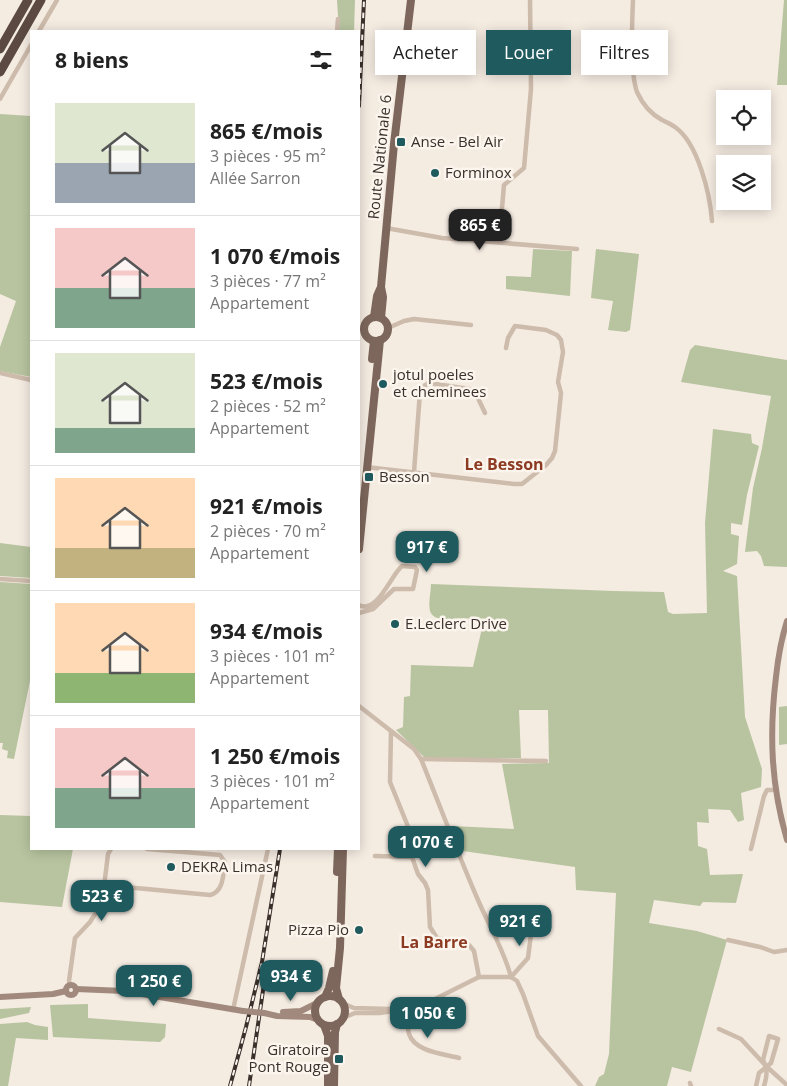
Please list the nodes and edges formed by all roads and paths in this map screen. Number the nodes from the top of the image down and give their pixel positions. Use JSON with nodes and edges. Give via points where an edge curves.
{"nodes":[{"id":1,"x":28,"y":0,"type":"edge"},
{"id":2,"x":42,"y":0,"type":"edge"},
{"id":3,"x":57,"y":0,"type":"edge"},
{"id":4,"x":406,"y":0,"type":"edge"},
{"id":5,"x":411,"y":0,"type":"edge"},
{"id":6,"x":530,"y":0,"type":"edge"},
{"id":7,"x":633,"y":0,"type":"edge"},
{"id":8,"x":338,"y":19,"type":"dead end"},
{"id":9,"x":40,"y":30,"type":"edge"},
{"id":10,"x":337,"y":30,"type":"edge"},
{"id":11,"x":30,"y":47,"type":"edge"},
{"id":12,"x":0,"y":49,"type":"edge"},
{"id":13,"x":0,"y":72,"type":"edge"},
{"id":14,"x":400,"y":87,"type":"junction"},
{"id":15,"x":0,"y":100,"type":"edge"},
{"id":16,"x":712,"y":221,"type":"dead end"},
{"id":17,"x":386,"y":228,"type":"junction"},
{"id":18,"x":499,"y":242,"type":"junction"},
{"id":19,"x":577,"y":249,"type":"dead end"},
{"id":20,"x":378,"y":318,"type":"junction"},
{"id":21,"x":471,"y":325,"type":"dead end"},
{"id":22,"x":388,"y":328,"type":"junction"},
{"id":23,"x":377,"y":341,"type":"junction"},
{"id":24,"x":506,"y":348,"type":"dead end"},
{"id":25,"x":0,"y":374,"type":"edge"},
{"id":26,"x":30,"y":380,"type":"edge"},
{"id":27,"x":485,"y":413,"type":"dead end"},
{"id":28,"x":366,"y":467,"type":"junction"},
{"id":29,"x":414,"y":472,"type":"junction"},
{"id":30,"x":360,"y":496,"type":"edge"},
{"id":31,"x":360,"y":537,"type":"edge"},
{"id":32,"x":0,"y":579,"type":"edge"},
{"id":33,"x":30,"y":581,"type":"edge"},
{"id":34,"x":360,"y":606,"type":"edge"},
{"id":35,"x":360,"y":613,"type":"edge"},
{"id":36,"x":787,"y":621,"type":"edge"},
{"id":37,"x":360,"y":707,"type":"edge"},
{"id":38,"x":391,"y":731,"type":"junction"},
{"id":39,"x":421,"y":759,"type":"junction"},
{"id":40,"x":546,"y":761,"type":"dead end"},
{"id":41,"x":775,"y":790,"type":"junction"},
{"id":42,"x":787,"y":840,"type":"edge"},
{"id":43,"x":751,"y":849,"type":"dead end"},
{"id":44,"x":110,"y":850,"type":"edge"},
{"id":45,"x":159,"y":850,"type":"edge"},
{"id":46,"x":268,"y":850,"type":"edge"},
{"id":47,"x":338,"y":850,"type":"edge"},
{"id":48,"x":343,"y":850,"type":"edge"},
{"id":49,"x":374,"y":856,"type":"dead end"},
{"id":50,"x":412,"y":857,"type":"junction"},
{"id":51,"x":104,"y":885,"type":"junction"},
{"id":52,"x":535,"y":919,"type":"dead end"},
{"id":53,"x":728,"y":940,"type":"dead end"},
{"id":54,"x":787,"y":950,"type":"edge"},
{"id":55,"x":479,"y":977,"type":"junction"},
{"id":56,"x":511,"y":977,"type":"junction"},
{"id":57,"x":68,"y":988,"type":"junction"},
{"id":58,"x":0,"y":997,"type":"edge"},
{"id":59,"x":325,"y":997,"type":"junction"},
{"id":60,"x":340,"y":1001,"type":"junction"},
{"id":61,"x":318,"y":1003,"type":"junction"},
{"id":62,"x":233,"y":1010,"type":"junction"},
{"id":63,"x":398,"y":1010,"type":"junction"},
{"id":64,"x":407,"y":1010,"type":"junction"},
{"id":65,"x":266,"y":1013,"type":"junction"},
{"id":66,"x":343,"y":1018,"type":"junction"},
{"id":67,"x":321,"y":1022,"type":"junction"},
{"id":68,"x":337,"y":1024,"type":"junction"},
{"id":69,"x":719,"y":1029,"type":"dead end"},
{"id":70,"x":459,"y":1058,"type":"dead end"},
{"id":71,"x":766,"y":1067,"type":"junction"},
{"id":72,"x":787,"y":1085,"type":"edge"},
{"id":73,"x":328,"y":1086,"type":"edge"},
{"id":74,"x":334,"y":1086,"type":"edge"},
{"id":75,"x":581,"y":1086,"type":"edge"},
{"id":76,"x":756,"y":1086,"type":"edge"},
{"id":77,"x":764,"y":1086,"type":"edge"}],
"edges":[{"from":1,"to":12,"type":"highway"},
{"from":2,"to":13,"type":"highway"},
{"from":3,"to":9,"type":"street"},
{"from":4,"to":14,"type":"main road"},
{"from":5,"to":14,"type":"main road","name":"Route Nationale 6"},
{"from":6,"to":18,"type":"street","via":[[531,89],[524,168],[504,185]]},
{"from":7,"to":16,"type":"street","via":[[637,91],[653,115],[675,127],[688,139],[708,192]]},
{"from":8,"to":10,"type":"street"},
{"from":11,"to":15,"type":"street"},
{"from":14,"to":17,"type":"main road","name":"Route Nationale 6"},
{"from":17,"to":18,"type":"street","via":[[442,238]]},
{"from":17,"to":20,"type":"main road","name":"Route Nationale 6","via":[[381,287],[377,296]]},
{"from":18,"to":19,"type":"street"},
{"from":20,"to":22,"type":"main road"},
{"from":20,"to":23,"type":"main road","via":[[367,321],[364,329],[367,337]]},
{"from":21,"to":22,"type":"street","via":[[414,319]]},
{"from":22,"to":23,"type":"main road","via":[[386,335]]},
{"from":23,"to":28,"type":"main road"},
{"from":23,"to":30,"type":"main road"},
{"from":24,"to":29,"type":"street","via":[[515,326],[546,330],[561,340],[558,382],[561,393],[552,458],[522,484]]},
{"from":25,"to":26,"type":"street"},
{"from":27,"to":29,"type":"street","via":[[477,396],[469,389],[429,383],[424,386],[420,392]]},
{"from":28,"to":29,"type":"street"},
{"from":28,"to":31,"type":"main road"},
{"from":32,"to":33,"type":"street"},
{"from":34,"to":35,"type":"street","via":[[367,607],[377,600],[402,566],[417,570],[414,589],[394,589],[374,609]]},
{"from":36,"to":41,"type":"main road","via":[[779,652],[771,722]]},
{"from":37,"to":38,"type":"street"},
{"from":38,"to":39,"type":"street","via":[[414,749]]},
{"from":38,"to":50,"type":"street","via":[[390,782],[409,829]]},
{"from":39,"to":40,"type":"street"},
{"from":39,"to":56,"type":"street","via":[[465,871],[508,963]]},
{"from":41,"to":42,"type":"main road"},
{"from":41,"to":43,"type":"street","via":[[767,790],[764,796]]},
{"from":44,"to":51,"type":"street"},
{"from":45,"to":51,"type":"street","via":[[220,855],[225,862],[220,890],[210,895]]},
{"from":46,"to":62,"type":"street"},
{"from":47,"to":59,"type":"main road","via":[[334,958],[332,978]]},
{"from":48,"to":60,"type":"main road","via":[[336,988]]},
{"from":49,"to":50,"type":"street"},
{"from":50,"to":55,"type":"street","via":[[428,890],[430,927],[434,935],[469,945],[474,951]]},
{"from":51,"to":57,"type":"street","via":[[97,911],[75,938]]},
{"from":52,"to":56,"type":"street","via":[[528,958]]},
{"from":53,"to":54,"type":"street","via":[[774,952]]},
{"from":55,"to":56,"type":"street"},
{"from":55,"to":64,"type":"street","via":[[431,1002]]},
{"from":56,"to":75,"type":"street","via":[[517,981],[523,994],[538,1036]]},
{"from":57,"to":58,"type":"main road","via":[[53,994]]},
{"from":57,"to":62,"type":"main road","via":[[68,994],[72,995],[76,990],[124,991]]},
{"from":59,"to":60,"type":"main road"},
{"from":59,"to":61,"type":"main road"},
{"from":60,"to":63,"type":"street","via":[[354,1008]]},
{"from":60,"to":66,"type":"main road","via":[[345,1010]]},
{"from":61,"to":65,"type":"main road","via":[[301,1011]]},
{"from":61,"to":67,"type":"main road","via":[[315,1012]]},
{"from":62,"to":65,"type":"main road","bridge":true},
{"from":63,"to":64,"type":"street"},
{"from":63,"to":66,"type":"street"},
{"from":64,"to":70,"type":"street","via":[[410,1036],[416,1044]]},
{"from":65,"to":67,"type":"main road","via":[[310,1017]]},
{"from":66,"to":68,"type":"main road"},
{"from":67,"to":68,"type":"main road"},
{"from":67,"to":73,"type":"main road","via":[[328,1036]]},
{"from":68,"to":74,"type":"main road","via":[[334,1032]]},
{"from":69,"to":71,"type":"street","via":[[740,1039]]},
{"from":71,"to":71,"type":"street","via":[[771,1063],[778,1039],[770,1036],[763,1060]]},
{"from":71,"to":72,"type":"street"},
{"from":71,"to":76,"type":"street","via":[[760,1073]]},
{"from":71,"to":77,"type":"street"}]}
